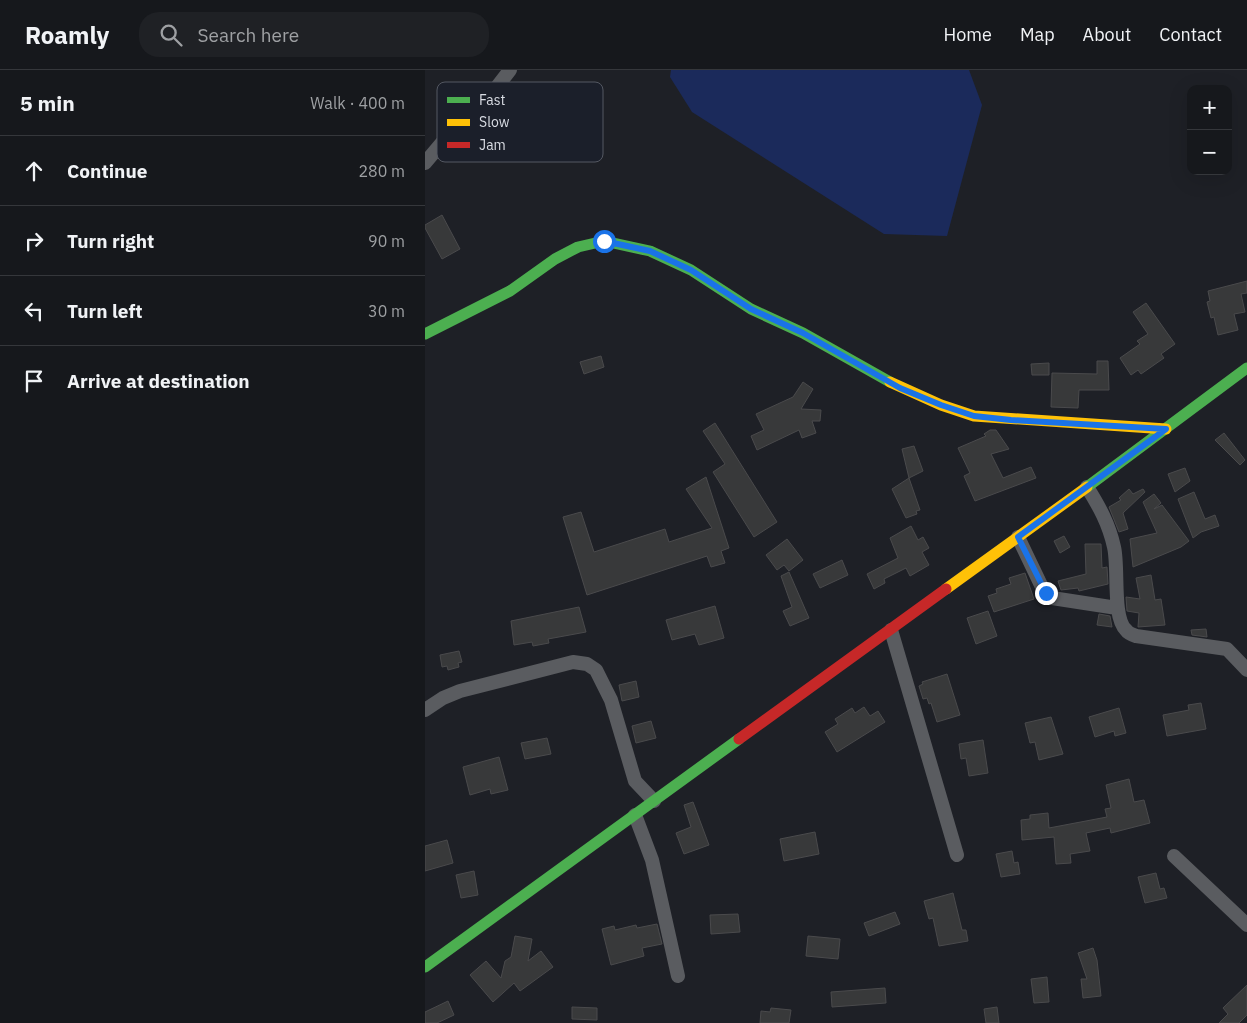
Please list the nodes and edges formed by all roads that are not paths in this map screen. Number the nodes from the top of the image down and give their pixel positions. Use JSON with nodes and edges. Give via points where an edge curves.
{"nodes":[{"id":1,"x":510,"y":70,"type":"edge"},
{"id":2,"x":501,"y":82,"type":"edge"},
{"id":3,"x":437,"y":149,"type":"edge"},
{"id":4,"x":425,"y":163,"type":"edge"},
{"id":5,"x":425,"y":334,"type":"edge"},
{"id":6,"x":1246,"y":371,"type":"edge"},
{"id":7,"x":1166,"y":429,"type":"junction"},
{"id":8,"x":1087,"y":487,"type":"junction"},
{"id":9,"x":1018,"y":537,"type":"junction"},
{"id":10,"x":1117,"y":608,"type":"junction"},
{"id":11,"x":891,"y":630,"type":"junction"},
{"id":12,"x":1247,"y":670,"type":"edge"},
{"id":13,"x":425,"y":710,"type":"edge"},
{"id":14,"x":654,"y":801,"type":"junction"},
{"id":15,"x":635,"y":815,"type":"junction"},
{"id":16,"x":957,"y":855,"type":"dead end"},
{"id":17,"x":1174,"y":856,"type":"dead end"},
{"id":18,"x":1247,"y":925,"type":"edge"},
{"id":19,"x":425,"y":966,"type":"edge"},
{"id":20,"x":678,"y":976,"type":"dead end"}],
"edges":[{"from":1,"to":2,"type":"street"},
{"from":3,"to":4,"type":"street"},
{"from":5,"to":7,"type":"street","via":[[510,291],[555,259],[604,241],[650,251],[691,270],[751,309],[803,333],[900,388],[941,405],[974,416],[1011,420]]},
{"from":6,"to":7,"type":"street"},
{"from":7,"to":8,"type":"street"},
{"from":8,"to":9,"type":"street"},
{"from":8,"to":10,"type":"street","via":[[1105,517],[1114,547]]},
{"from":9,"to":10,"type":"street","via":[[1041,585],[1052,598]]},
{"from":9,"to":11,"type":"street"},
{"from":10,"to":12,"type":"street","via":[[1119,620],[1126,631],[1136,636],[1219,646],[1233,654]]},
{"from":11,"to":14,"type":"street"},
{"from":11,"to":16,"type":"street"},
{"from":13,"to":14,"type":"street","via":[[460,691],[573,662],[592,666],[611,700],[635,781]]},
{"from":14,"to":15,"type":"street"},
{"from":15,"to":19,"type":"street"},
{"from":15,"to":20,"type":"street","via":[[652,860]]},
{"from":17,"to":18,"type":"street"}]}
